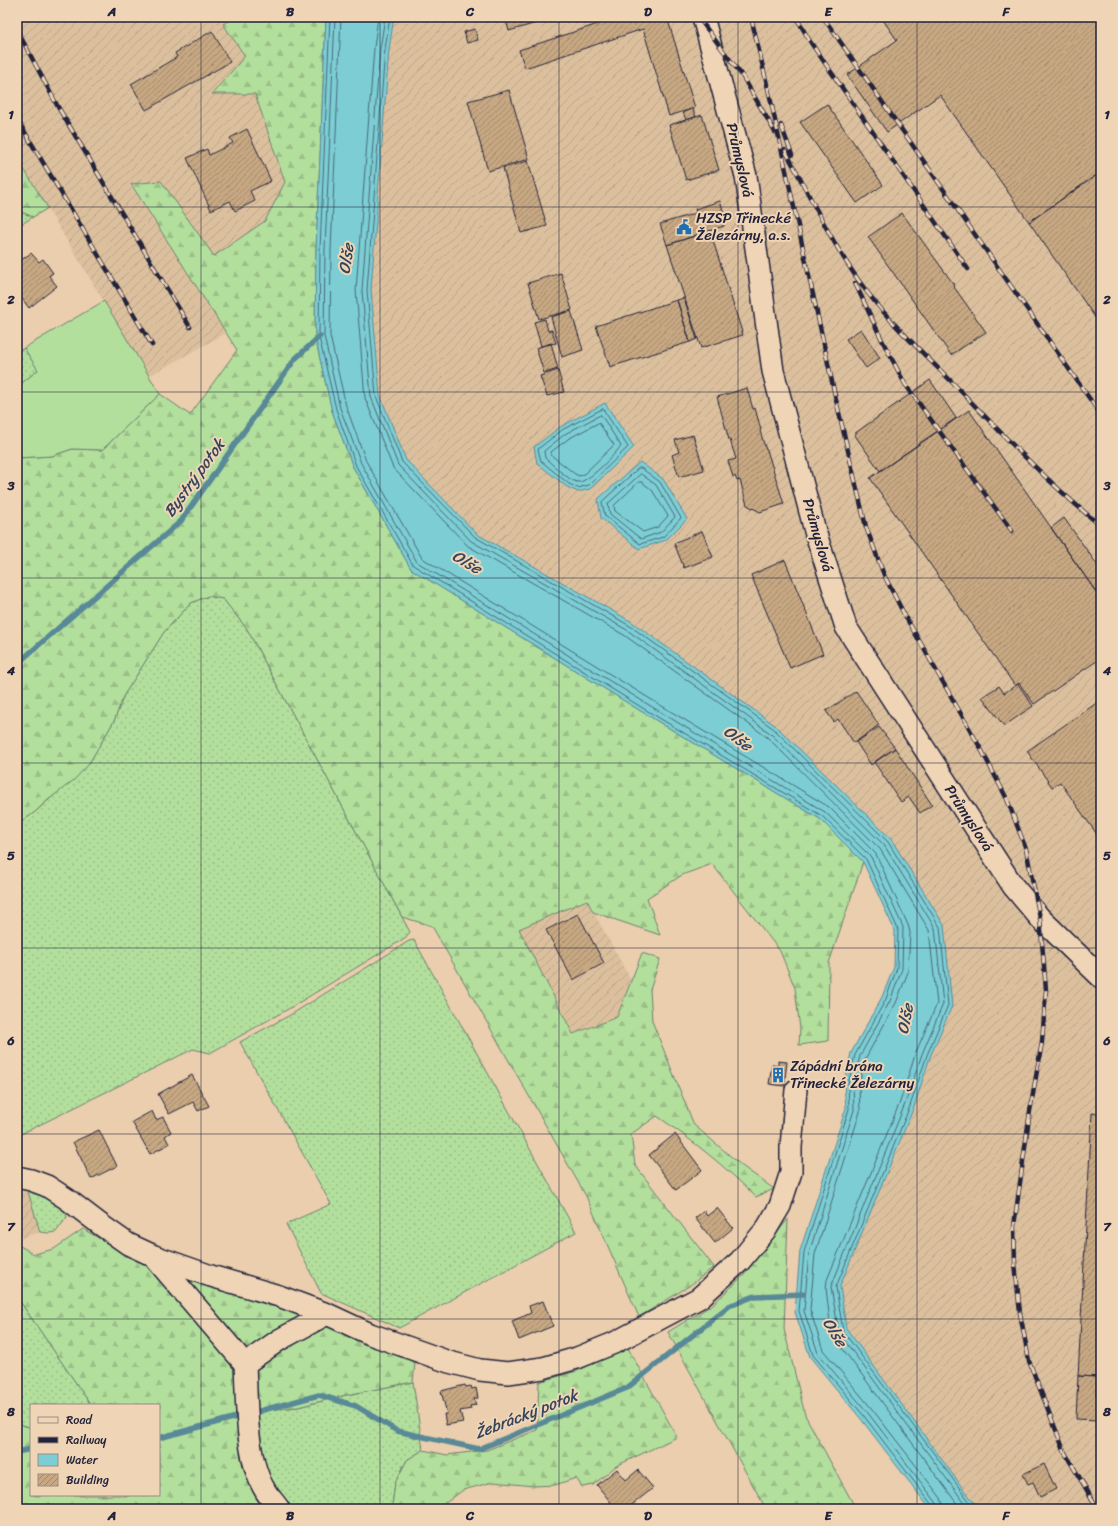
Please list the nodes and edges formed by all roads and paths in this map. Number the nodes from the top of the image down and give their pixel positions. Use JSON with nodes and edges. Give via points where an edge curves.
{"nodes":[{"id":1,"x":703,"y":17,"type":"edge"},
{"id":2,"x":1101,"y":978,"type":"edge"},
{"id":3,"x":796,"y":1090,"type":"dead end"},
{"id":4,"x":17,"y":1177,"type":"edge"},
{"id":5,"x":154,"y":1256,"type":"junction"},
{"id":6,"x":327,"y":1314,"type":"junction"},
{"id":7,"x":245,"y":1364,"type":"junction"},
{"id":8,"x":279,"y":1509,"type":"edge"}],
"edges":[{"from":1,"to":2,"type":"street","name":"Průmyslová","via":[[746,176],[773,371],[815,531],[846,627],[1013,886],[1040,918]]},
{"from":3,"to":6,"type":"street","via":[[791,1172],[780,1206],[767,1228],[740,1261],[699,1298],[614,1343],[543,1368],[508,1373],[480,1370],[449,1362],[370,1334]]},
{"from":4,"to":5,"type":"street","via":[[47,1186],[128,1244]]},
{"from":5,"to":6,"type":"street"},
{"from":5,"to":7,"type":"street"},
{"from":6,"to":7,"type":"street","via":[[279,1340]]},
{"from":7,"to":8,"type":"street","via":[[248,1428],[256,1469],[265,1491]]}]}
